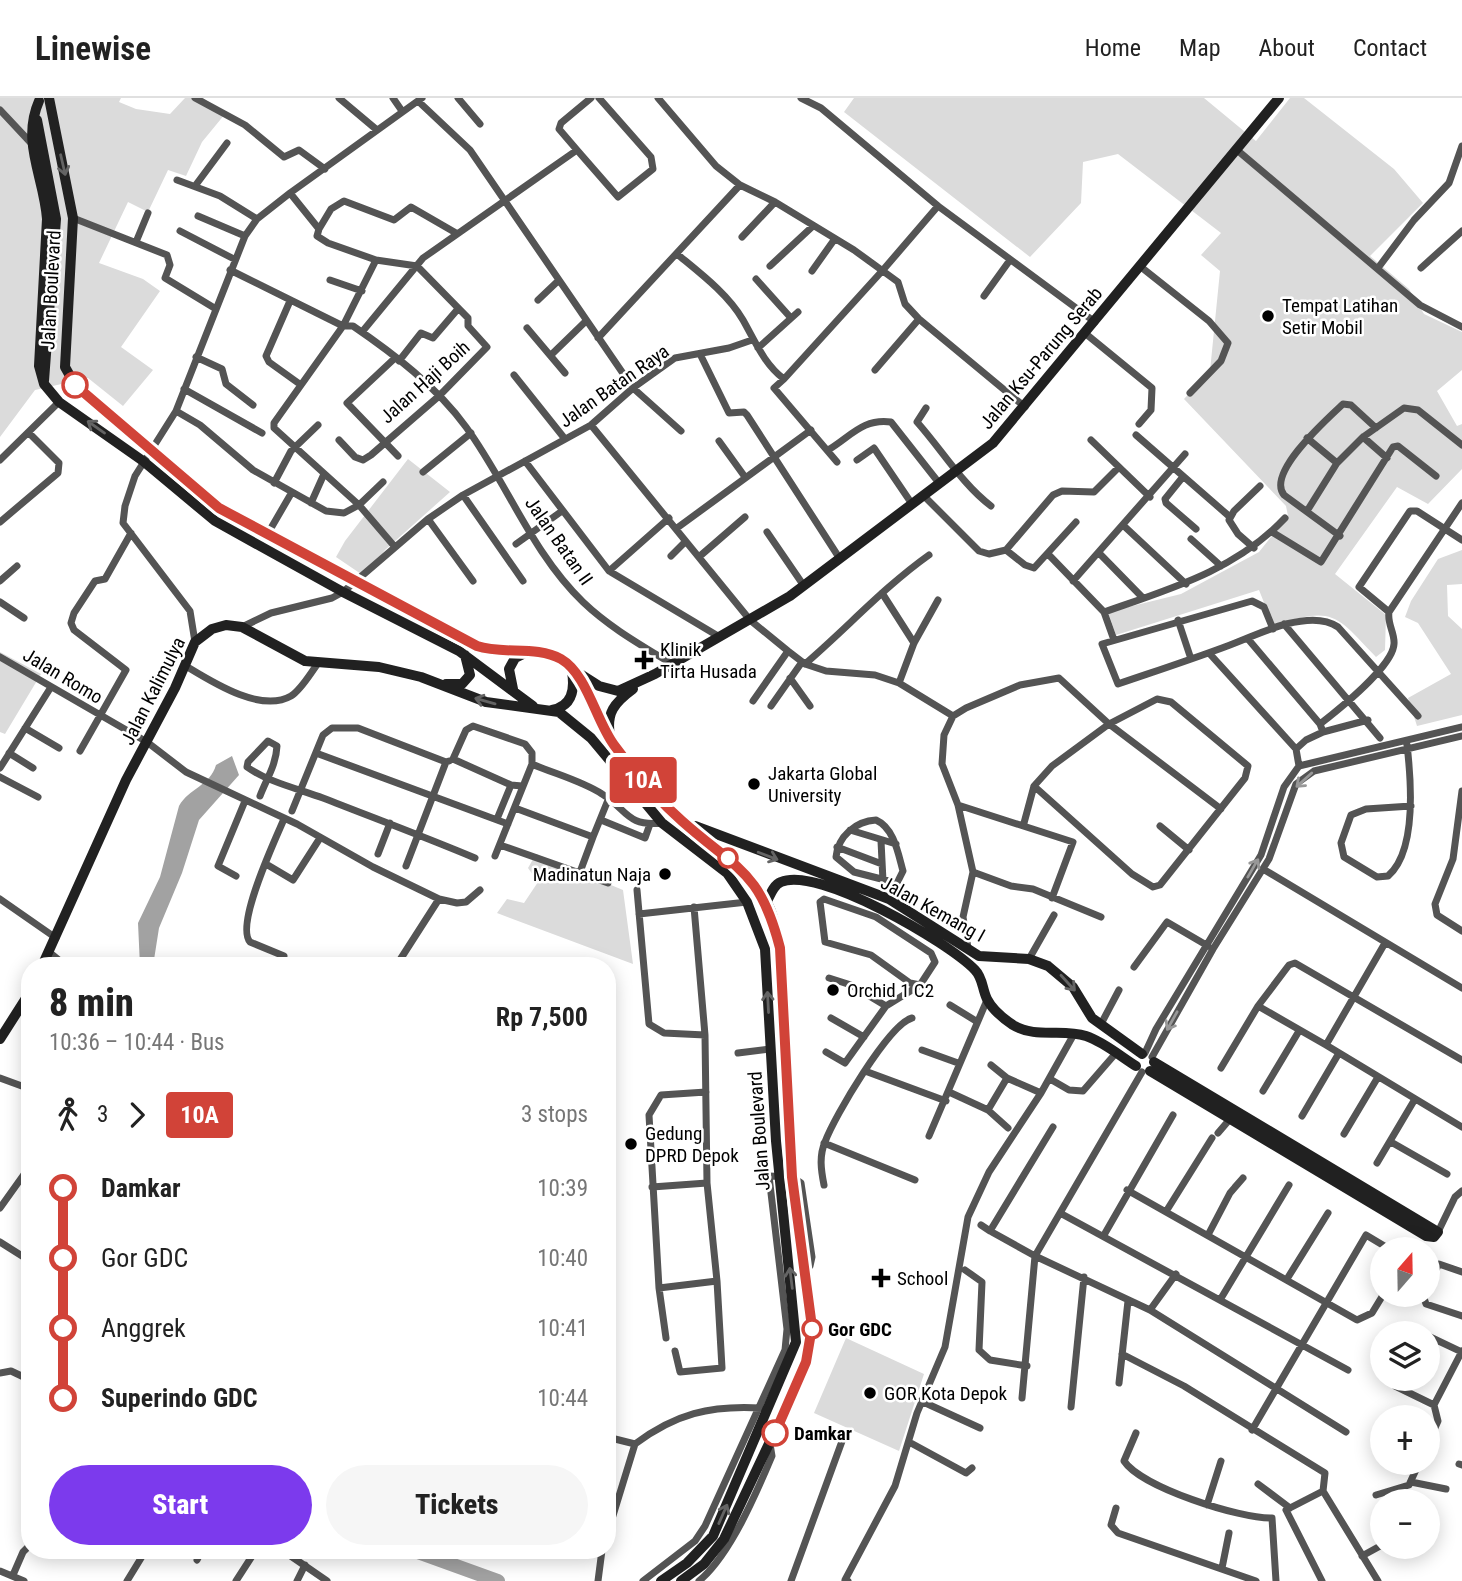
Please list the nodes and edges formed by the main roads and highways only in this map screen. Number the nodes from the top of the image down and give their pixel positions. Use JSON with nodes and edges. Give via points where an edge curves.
{"nodes":[{"id":1,"x":1279,"y":98,"type":"edge"},
{"id":2,"x":43,"y":99,"type":"edge"},
{"id":3,"x":44,"y":384,"type":"junction"},
{"id":4,"x":147,"y":456,"type":"junction"},
{"id":5,"x":527,"y":652,"type":"junction"},
{"id":6,"x":465,"y":655,"type":"junction"},
{"id":7,"x":572,"y":669,"type":"junction"},
{"id":8,"x":642,"y":680,"type":"junction"},
{"id":9,"x":440,"y":684,"type":"junction"},
{"id":10,"x":514,"y":691,"type":"junction"},
{"id":11,"x":533,"y":706,"type":"junction"},
{"id":12,"x":552,"y":710,"type":"junction"},
{"id":13,"x":611,"y":742,"type":"junction"},
{"id":14,"x":682,"y":821,"type":"junction"},
{"id":15,"x":862,"y":895,"type":"junction"},
{"id":16,"x":766,"y":903,"type":"junction"},
{"id":17,"x":936,"y":932,"type":"junction"},
{"id":18,"x":47,"y":957,"type":"edge"},
{"id":19,"x":994,"y":958,"type":"junction"},
{"id":20,"x":980,"y":976,"type":"junction"},
{"id":21,"x":21,"y":1014,"type":"edge"},
{"id":22,"x":1096,"y":1021,"type":"junction"},
{"id":23,"x":1079,"y":1035,"type":"junction"},
{"id":24,"x":0,"y":1039,"type":"edge"},
{"id":25,"x":1146,"y":1062,"type":"junction"},
{"id":26,"x":777,"y":1391,"type":"junction"},
{"id":27,"x":792,"y":1395,"type":"junction"},
{"id":28,"x":661,"y":1581,"type":"edge"},
{"id":29,"x":681,"y":1581,"type":"edge"}],
"edges":[{"from":1,"to":8,"type":"main road","name":"Jalan Ksu-Parung Serab","via":[[993,443],[804,586]]},
{"from":2,"to":3,"type":"main road","name":"Jalan Boulevard","via":[[37,129],[56,219]]},
{"from":2,"to":3,"type":"main road","name":"Jalan Boulevard","via":[[32,118],[31,143],[46,200],[39,366]]},
{"from":2,"to":4,"type":"main road","name":"Jalan Boulevard","one_way":true,"via":[[73,218],[65,367],[78,390]]},
{"from":4,"to":3,"type":"main road","name":"Jalan Boulevard","one_way":true,"via":[[59,401]]},
{"from":4,"to":5,"type":"main road","name":"Jalan Boulevard","via":[[267,536],[477,646],[493,652]]},
{"from":4,"to":6,"type":"main road","name":"Jalan Boulevard","via":[[215,521]]},
{"from":5,"to":7,"type":"main road","name":"Jalan Boulevard","via":[[559,658]]},
{"from":5,"to":10,"type":"main road","via":[[515,658],[509,669]]},
{"from":6,"to":9,"type":"main road","via":[[471,671],[467,680]]},
{"from":6,"to":10,"type":"main road","name":"Jalan Boulevard"},
{"from":7,"to":8,"type":"main road","name":"Jalan Ksu-Parung Serab","via":[[609,690]]},
{"from":7,"to":12,"type":"main road","via":[[572,695],[561,708]]},
{"from":7,"to":13,"type":"main road","name":"Jalan Boulevard"},
{"from":8,"to":13,"type":"main road","name":"Jalan Ksu-Parung Serab","via":[[610,712]]},
{"from":11,"to":9,"type":"main road","one_way":true,"via":[[486,702]]},
{"from":9,"to":18,"type":"main road","name":"Jalan Kalimulya","via":[[379,667],[293,656],[242,627],[212,629],[195,642]]},
{"from":10,"to":11,"type":"main road","name":"Jalan Boulevard"},
{"from":11,"to":12,"type":"main road"},
{"from":26,"to":12,"type":"main road","name":"Jalan Boulevard","one_way":true,"via":[[791,1359],[797,1328],[774,1176],[765,949],[747,902],[727,873],[662,823],[591,738],[565,715]]},
{"from":13,"to":14,"type":"main road","name":"Jalan Boulevard"},
{"from":14,"to":15,"type":"main road","name":"Jalan Kemang I","one_way":true},
{"from":14,"to":16,"type":"main road","name":"Jalan Boulevard","via":[[749,876]]},
{"from":15,"to":16,"type":"main road","name":"Jalan Kemang I","via":[[784,880],[776,884]]},
{"from":15,"to":17,"type":"main road","name":"Jalan Kemang I","via":[[889,900]]},
{"from":16,"to":27,"type":"main road","name":"Jalan Boulevard","via":[[780,948],[792,1177],[812,1338]]},
{"from":17,"to":19,"type":"main road","name":"Jalan Kemang I","via":[[979,956]]},
{"from":17,"to":20,"type":"main road","name":"Jalan Kemang I","via":[[939,945]]},
{"from":19,"to":20,"type":"main road"},
{"from":19,"to":22,"type":"main road","name":"Jalan Kemang I","one_way":true,"via":[[1029,959],[1061,975]]},
{"from":20,"to":23,"type":"main road","name":"Jalan Kemang I","via":[[987,1000],[1006,1019],[1029,1032]]},
{"from":21,"to":24,"type":"main road"},
{"from":22,"to":23,"type":"main road"},
{"from":22,"to":25,"type":"main road","name":"Jalan Kemang I"},
{"from":23,"to":25,"type":"main road","name":"Jalan Kemang I"},
{"from":25,"to":25,"type":"main road","name":"Jalan Kemang I","via":[[1438,1231],[1434,1237],[1426,1236],[1230,1119]]},
{"from":26,"to":27,"type":"main road"},
{"from":28,"to":26,"type":"main road","name":"Jalan Boulevard","one_way":true,"via":[[713,1536],[764,1408]]},
{"from":27,"to":29,"type":"main road","name":"Jalan Boulevard","via":[[718,1549]]}]}
